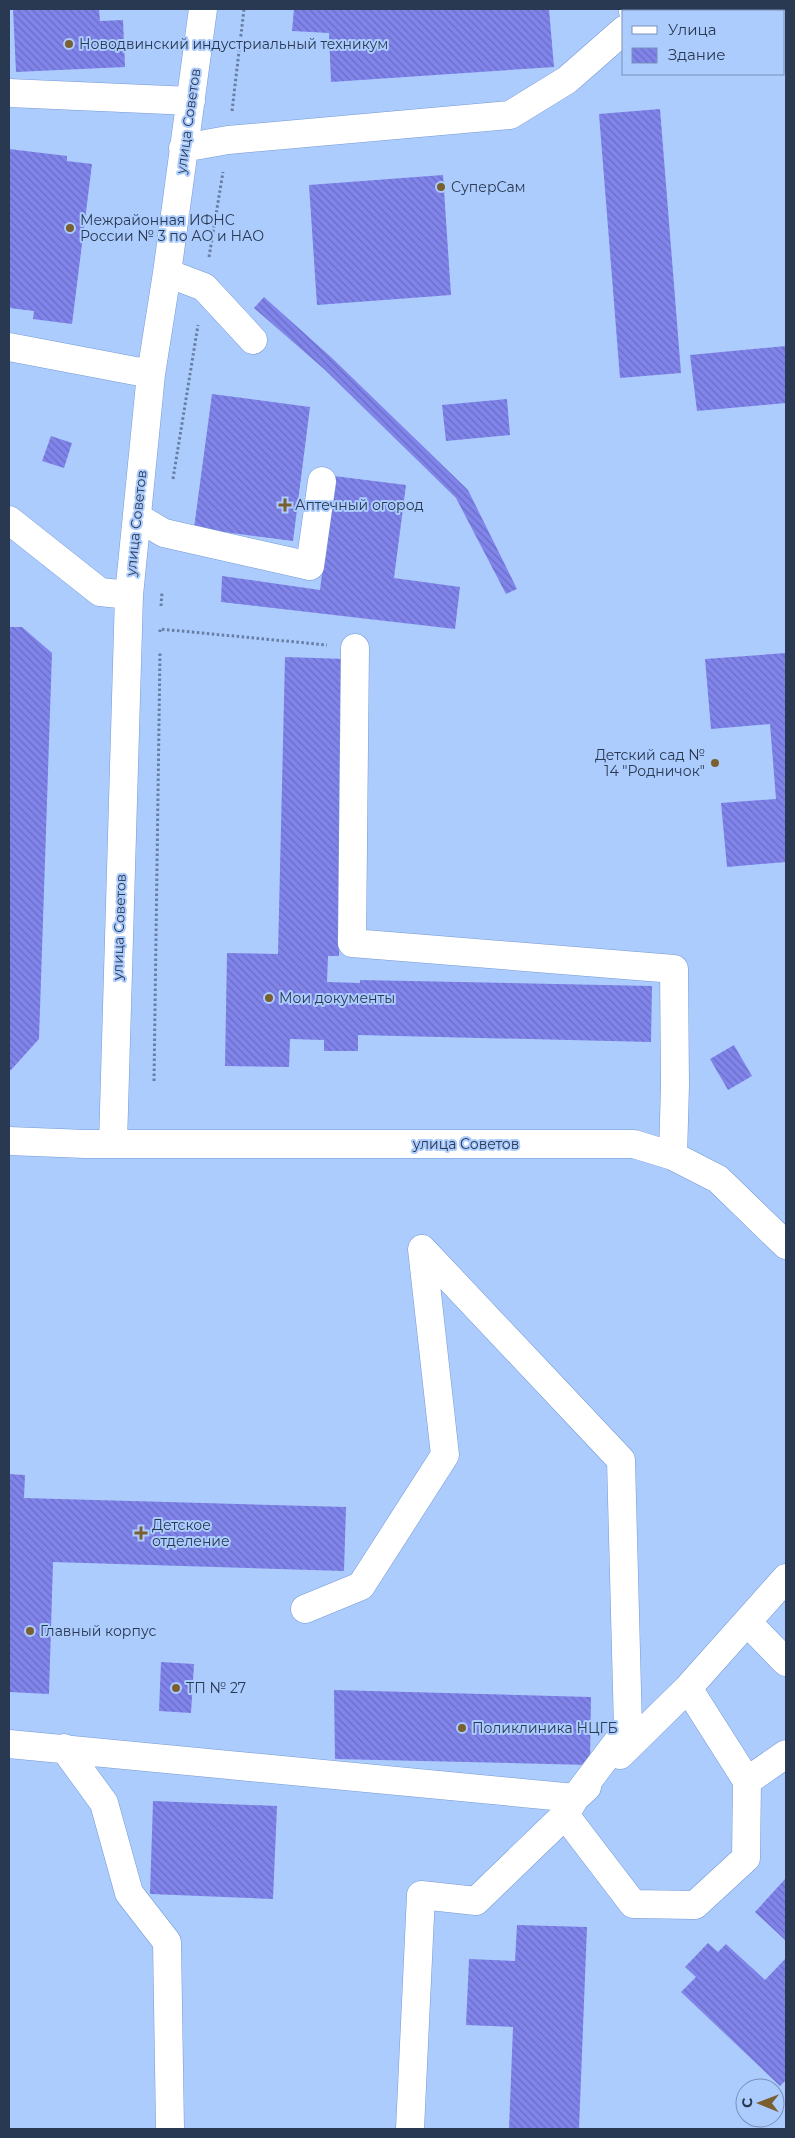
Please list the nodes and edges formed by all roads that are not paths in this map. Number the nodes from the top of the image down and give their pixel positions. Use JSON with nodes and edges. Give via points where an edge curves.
{"nodes":[{"id":1,"x":203,"y":9,"type":"edge"},
{"id":2,"x":622,"y":32,"type":"edge"},
{"id":3,"x":9,"y":93,"type":"edge"},
{"id":4,"x":191,"y":101,"type":"junction"},
{"id":5,"x":183,"y":148,"type":"junction"},
{"id":6,"x":167,"y":273,"type":"junction"},
{"id":7,"x":253,"y":340,"type":"dead end"},
{"id":8,"x":9,"y":347,"type":"edge"},
{"id":9,"x":151,"y":374,"type":"junction"},
{"id":10,"x":322,"y":481,"type":"dead end"},
{"id":11,"x":137,"y":517,"type":"junction"},
{"id":12,"x":9,"y":520,"type":"edge"},
{"id":13,"x":129,"y":595,"type":"junction"},
{"id":14,"x":355,"y":648,"type":"road end"},
{"id":15,"x":9,"y":1141,"type":"edge"},
{"id":16,"x":113,"y":1144,"type":"junction"},
{"id":17,"x":673,"y":1156,"type":"junction"},
{"id":18,"x":786,"y":1244,"type":"edge"},
{"id":19,"x":786,"y":1578,"type":"edge"},
{"id":20,"x":305,"y":1609,"type":"dead end"},
{"id":21,"x":747,"y":1622,"type":"junction"},
{"id":22,"x":786,"y":1662,"type":"edge"},
{"id":23,"x":688,"y":1688,"type":"junction"},
{"id":24,"x":9,"y":1744,"type":"edge"},
{"id":25,"x":64,"y":1748,"type":"junction"},
{"id":26,"x":786,"y":1754,"type":"edge"},
{"id":27,"x":748,"y":1781,"type":"junction"},
{"id":28,"x":570,"y":1807,"type":"junction"},
{"id":29,"x":170,"y":2129,"type":"edge"},
{"id":30,"x":410,"y":2129,"type":"edge"}],
"edges":[{"from":1,"to":4,"type":"street","name":"улица Советов"},
{"from":2,"to":5,"type":"street","via":[[567,80],[510,116],[228,140]]},
{"from":3,"to":4,"type":"street"},
{"from":4,"to":5,"type":"street","name":"улица Советов"},
{"from":5,"to":6,"type":"street","name":"улица Советов"},
{"from":6,"to":7,"type":"street","via":[[204,287]]},
{"from":6,"to":9,"type":"street","name":"улица Советов"},
{"from":8,"to":9,"type":"street"},
{"from":9,"to":11,"type":"street","name":"улица Советов"},
{"from":10,"to":11,"type":"street","via":[[310,566],[164,533]]},
{"from":11,"to":13,"type":"street","name":"улица Советов"},
{"from":12,"to":13,"type":"street","via":[[100,592]]},
{"from":13,"to":16,"type":"street","name":"улица Советов"},
{"from":14,"to":17,"type":"street","via":[[352,942],[674,969]]},
{"from":15,"to":16,"type":"street"},
{"from":16,"to":17,"type":"street","name":"улица Советов","via":[[634,1144]]},
{"from":17,"to":18,"type":"street","name":"улица Советов","via":[[718,1179]]},
{"from":19,"to":21,"type":"street"},
{"from":20,"to":28,"type":"street","via":[[361,1586],[445,1455],[422,1249],[621,1460],[628,1728]]},
{"from":21,"to":22,"type":"street"},
{"from":21,"to":23,"type":"street"},
{"from":23,"to":27,"type":"street"},
{"from":23,"to":28,"type":"street"},
{"from":24,"to":25,"type":"street"},
{"from":25,"to":28,"type":"street"},
{"from":25,"to":29,"type":"street","via":[[104,1803],[129,1893],[167,1942]]},
{"from":26,"to":27,"type":"street"},
{"from":27,"to":28,"type":"street","via":[[746,1858],[695,1905],[632,1904]]},
{"from":28,"to":30,"type":"street","via":[[476,1901],[421,1895]]}]}
